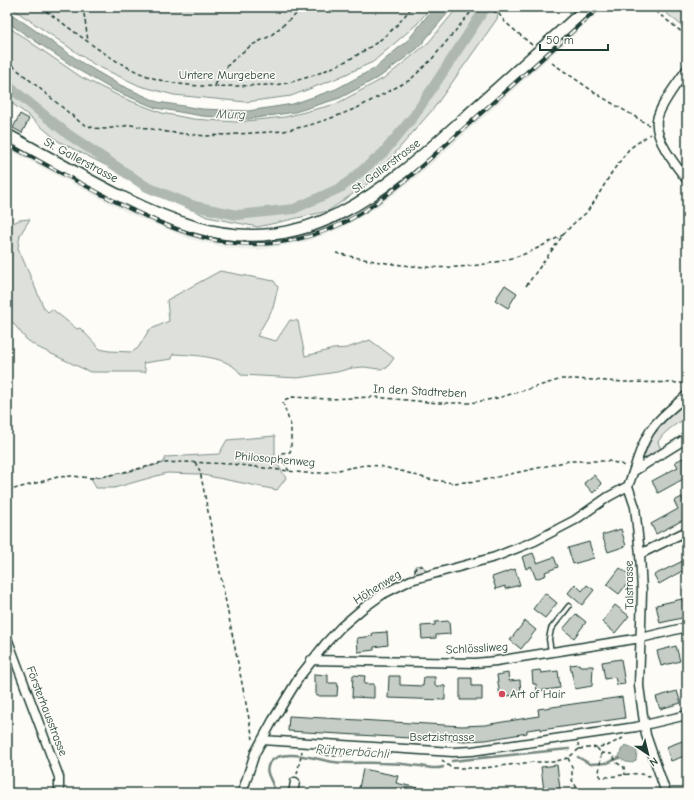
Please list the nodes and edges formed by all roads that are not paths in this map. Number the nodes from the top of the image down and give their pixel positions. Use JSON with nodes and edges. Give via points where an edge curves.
{"nodes":[{"id":1,"x":588,"y":7,"type":"edge"},
{"id":2,"x":687,"y":69,"type":"edge"},
{"id":3,"x":7,"y":135,"type":"edge"},
{"id":4,"x":687,"y":180,"type":"edge"},
{"id":5,"x":687,"y":395,"type":"edge"},
{"id":6,"x":687,"y":438,"type":"edge"},
{"id":7,"x":634,"y":472,"type":"junction"},
{"id":8,"x":628,"y":486,"type":"junction"},
{"id":9,"x":687,"y":531,"type":"edge"},
{"id":10,"x":640,"y":554,"type":"junction"},
{"id":11,"x":569,"y":606,"type":"dead end"},
{"id":12,"x":687,"y":627,"type":"edge"},
{"id":13,"x":7,"y":638,"type":"edge"},
{"id":14,"x":641,"y":638,"type":"junction"},
{"id":15,"x":551,"y":652,"type":"junction"},
{"id":16,"x":311,"y":660,"type":"junction"},
{"id":17,"x":687,"y":715,"type":"edge"},
{"id":18,"x":644,"y":725,"type":"junction"},
{"id":19,"x":262,"y":740,"type":"junction"},
{"id":20,"x":295,"y":782,"type":"road end"},
{"id":21,"x":59,"y":793,"type":"edge"},
{"id":22,"x":242,"y":793,"type":"edge"},
{"id":23,"x":293,"y":793,"type":"edge"},
{"id":24,"x":666,"y":793,"type":"edge"}],
"edges":[{"from":1,"to":3,"type":"main road","name":"St. Gallerstrasse","via":[[430,149],[372,195],[331,218],[305,228],[278,234],[232,234],[195,227],[111,191]]},
{"from":2,"to":4,"type":"street","via":[[662,107],[657,120],[660,139]]},
{"from":5,"to":7,"type":"street","via":[[653,426],[636,461]]},
{"from":6,"to":7,"type":"street"},
{"from":7,"to":8,"type":"street"},
{"from":8,"to":10,"type":"street","name":"Talstrasse","via":[[635,507]]},
{"from":8,"to":16,"type":"street","name":"Höhenweg","via":[[557,530],[515,550],[477,563],[426,575],[398,586],[341,627]]},
{"from":9,"to":10,"type":"street"},
{"from":10,"to":14,"type":"street","name":"Talstrasse"},
{"from":11,"to":15,"type":"lane","via":[[551,629]]},
{"from":12,"to":14,"type":"street","name":"Schlössliweg"},
{"from":13,"to":21,"type":"street","name":"Försterhausstrasse","via":[[59,777]]},
{"from":14,"to":15,"type":"street","name":"Schlössliweg"},
{"from":14,"to":18,"type":"street","name":"Talstrasse","via":[[639,686]]},
{"from":15,"to":16,"type":"street","name":"Schlössliweg","via":[[475,663]]},
{"from":16,"to":19,"type":"street","name":"Höhenweg"},
{"from":17,"to":18,"type":"street","name":"Bsetzistrasse"},
{"from":18,"to":19,"type":"street","name":"Bsetzistrasse","via":[[453,752]]},
{"from":18,"to":24,"type":"street","name":"Talstrasse"},
{"from":19,"to":22,"type":"street","name":"Höhenweg"},
{"from":20,"to":23,"type":"street"}]}
